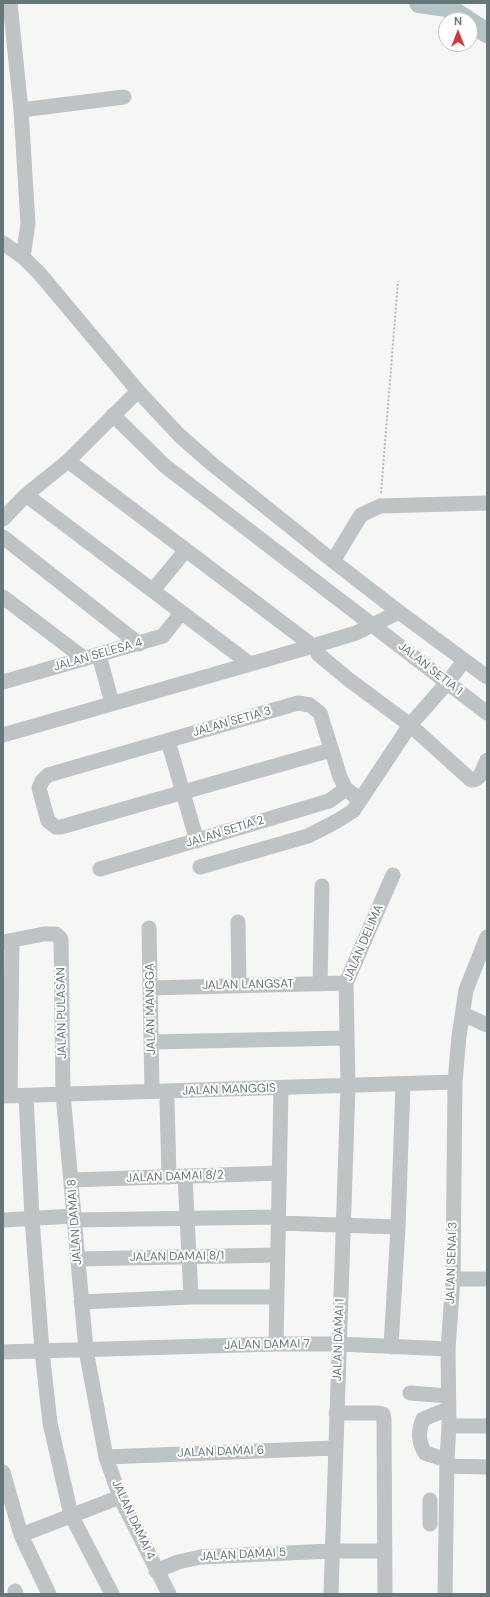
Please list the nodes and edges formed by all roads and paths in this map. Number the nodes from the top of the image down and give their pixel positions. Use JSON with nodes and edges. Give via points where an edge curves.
{"nodes":[{"id":1,"x":10,"y":3,"type":"edge"},
{"id":2,"x":124,"y":97,"type":"dead end"},
{"id":3,"x":21,"y":110,"type":"junction"},
{"id":4,"x":3,"y":243,"type":"edge"},
{"id":5,"x":23,"y":257,"type":"junction"},
{"id":6,"x":398,"y":281,"type":"dead end"},
{"id":7,"x":138,"y":391,"type":"junction"},
{"id":8,"x":113,"y":415,"type":"junction"},
{"id":9,"x":68,"y":461,"type":"junction"},
{"id":10,"x":26,"y":495,"type":"junction"},
{"id":11,"x":487,"y":503,"type":"edge"},
{"id":12,"x":3,"y":504,"type":"edge"},
{"id":13,"x":380,"y":506,"type":"junction"},
{"id":14,"x":3,"y":519,"type":"edge"},
{"id":15,"x":3,"y":537,"type":"edge"},
{"id":16,"x":186,"y":550,"type":"junction"},
{"id":17,"x":334,"y":561,"type":"junction"},
{"id":18,"x":153,"y":590,"type":"junction"},
{"id":19,"x":3,"y":597,"type":"edge"},
{"id":20,"x":400,"y":612,"type":"junction"},
{"id":21,"x":181,"y":613,"type":"junction"},
{"id":22,"x":374,"y":625,"type":"junction"},
{"id":23,"x":139,"y":644,"type":"junction"},
{"id":24,"x":315,"y":650,"type":"junction"},
{"id":25,"x":92,"y":657,"type":"junction"},
{"id":26,"x":464,"y":661,"type":"junction"},
{"id":27,"x":250,"y":664,"type":"junction"},
{"id":28,"x":487,"y":677,"type":"edge"},
{"id":29,"x":3,"y":682,"type":"edge"},
{"id":30,"x":447,"y":683,"type":"junction"},
{"id":31,"x":112,"y":703,"type":"junction"},
{"id":32,"x":487,"y":713,"type":"edge"},
{"id":33,"x":410,"y":726,"type":"junction"},
{"id":34,"x":3,"y":735,"type":"edge"},
{"id":35,"x":168,"y":741,"type":"junction"},
{"id":36,"x":331,"y":750,"type":"junction"},
{"id":37,"x":487,"y":760,"type":"edge"},
{"id":38,"x":346,"y":789,"type":"junction"},
{"id":39,"x":182,"y":792,"type":"junction"},
{"id":40,"x":360,"y":800,"type":"junction"},
{"id":41,"x":197,"y":841,"type":"junction"},
{"id":42,"x":200,"y":867,"type":"dead end"},
{"id":43,"x":100,"y":870,"type":"dead end"},
{"id":44,"x":393,"y":874,"type":"dead end"},
{"id":45,"x":322,"y":886,"type":"dead end"},
{"id":46,"x":238,"y":922,"type":"dead end"},
{"id":47,"x":149,"y":928,"type":"dead end"},
{"id":48,"x":487,"y":937,"type":"edge"},
{"id":49,"x":7,"y":942,"type":"edge"},
{"id":50,"x":320,"y":984,"type":"junction"},
{"id":51,"x":346,"y":984,"type":"junction"},
{"id":52,"x":239,"y":985,"type":"junction"},
{"id":53,"x":150,"y":988,"type":"junction"},
{"id":54,"x":463,"y":1014,"type":"junction"},
{"id":55,"x":487,"y":1025,"type":"edge"},
{"id":56,"x":347,"y":1038,"type":"junction"},
{"id":57,"x":151,"y":1042,"type":"junction"},
{"id":58,"x":455,"y":1082,"type":"junction"},
{"id":59,"x":403,"y":1084,"type":"junction"},
{"id":60,"x":348,"y":1086,"type":"junction"},
{"id":61,"x":280,"y":1088,"type":"junction"},
{"id":62,"x":152,"y":1091,"type":"junction"},
{"id":63,"x":63,"y":1094,"type":"junction"},
{"id":64,"x":26,"y":1095,"type":"junction"},
{"id":65,"x":6,"y":1096,"type":"edge"},
{"id":66,"x":167,"y":1101,"type":"dead end"},
{"id":67,"x":279,"y":1174,"type":"junction"},
{"id":68,"x":185,"y":1176,"type":"junction"},
{"id":69,"x":169,"y":1177,"type":"junction"},
{"id":70,"x":72,"y":1180,"type":"junction"},
{"id":71,"x":32,"y":1218,"type":"junction"},
{"id":72,"x":74,"y":1218,"type":"junction"},
{"id":73,"x":187,"y":1218,"type":"junction"},
{"id":74,"x":3,"y":1220,"type":"edge"},
{"id":75,"x":278,"y":1220,"type":"junction"},
{"id":76,"x":343,"y":1225,"type":"junction"},
{"id":77,"x":398,"y":1227,"type":"junction"},
{"id":78,"x":277,"y":1255,"type":"junction"},
{"id":79,"x":189,"y":1257,"type":"junction"},
{"id":80,"x":78,"y":1259,"type":"junction"},
{"id":81,"x":453,"y":1279,"type":"junction"},
{"id":82,"x":487,"y":1279,"type":"edge"},
{"id":83,"x":191,"y":1297,"type":"junction"},
{"id":84,"x":276,"y":1297,"type":"junction"},
{"id":85,"x":81,"y":1302,"type":"junction"},
{"id":86,"x":276,"y":1344,"type":"junction"},
{"id":87,"x":339,"y":1344,"type":"junction"},
{"id":88,"x":391,"y":1346,"type":"junction"},
{"id":89,"x":448,"y":1349,"type":"junction"},
{"id":90,"x":86,"y":1350,"type":"junction"},
{"id":91,"x":42,"y":1351,"type":"junction"},
{"id":92,"x":3,"y":1352,"type":"edge"},
{"id":93,"x":410,"y":1393,"type":"dead end"},
{"id":94,"x":448,"y":1402,"type":"junction"},
{"id":95,"x":336,"y":1413,"type":"junction"},
{"id":96,"x":449,"y":1426,"type":"junction"},
{"id":97,"x":487,"y":1426,"type":"edge"},
{"id":98,"x":335,"y":1448,"type":"junction"},
{"id":99,"x":106,"y":1457,"type":"junction"},
{"id":100,"x":447,"y":1463,"type":"junction"},
{"id":101,"x":487,"y":1467,"type":"edge"},
{"id":102,"x":3,"y":1472,"type":"edge"},
{"id":103,"x":120,"y":1497,"type":"junction"},
{"id":104,"x":446,"y":1507,"type":"junction"},
{"id":105,"x":71,"y":1515,"type":"junction"},
{"id":106,"x":430,"y":1524,"type":"dead end"},
{"id":107,"x":21,"y":1535,"type":"junction"},
{"id":108,"x":331,"y":1551,"type":"junction"},
{"id":109,"x":385,"y":1551,"type":"junction"},
{"id":110,"x":156,"y":1571,"type":"junction"},
{"id":111,"x":49,"y":1594,"type":"edge"},
{"id":112,"x":112,"y":1594,"type":"edge"},
{"id":113,"x":169,"y":1594,"type":"edge"},
{"id":114,"x":331,"y":1594,"type":"edge"},
{"id":115,"x":385,"y":1594,"type":"edge"},
{"id":116,"x":445,"y":1594,"type":"edge"}],
"edges":[{"from":1,"to":3,"type":"street"},
{"from":2,"to":3,"type":"street"},
{"from":3,"to":5,"type":"street","via":[[28,224]]},
{"from":4,"to":5,"type":"street"},
{"from":5,"to":7,"type":"street"},
{"from":6,"to":13,"type":"path"},
{"from":7,"to":8,"type":"street"},
{"from":7,"to":17,"type":"street","via":[[179,435],[212,464]]},
{"from":8,"to":9,"type":"street"},
{"from":8,"to":22,"type":"street","name":"JALAN SETIA 1","via":[[165,466]]},
{"from":9,"to":10,"type":"street"},
{"from":9,"to":16,"type":"street"},
{"from":10,"to":12,"type":"street"},
{"from":10,"to":14,"type":"street"},
{"from":10,"to":18,"type":"street"},
{"from":11,"to":13,"type":"street"},
{"from":13,"to":17,"type":"street","via":[[361,515]]},
{"from":15,"to":23,"type":"street"},
{"from":16,"to":18,"type":"street"},
{"from":16,"to":24,"type":"street"},
{"from":17,"to":20,"type":"street"},
{"from":18,"to":21,"type":"street"},
{"from":19,"to":25,"type":"street"},
{"from":20,"to":22,"type":"street"},
{"from":20,"to":26,"type":"street"},
{"from":21,"to":23,"type":"street","name":"JALAN SELESA 4","via":[[163,636]]},
{"from":21,"to":27,"type":"street"},
{"from":22,"to":24,"type":"street"},
{"from":22,"to":30,"type":"street","name":"JALAN SETIA 1"},
{"from":23,"to":25,"type":"street","name":"JALAN SELESA 4"},
{"from":24,"to":27,"type":"street"},
{"from":24,"to":33,"type":"street"},
{"from":25,"to":29,"type":"street","name":"JALAN SELESA 4"},
{"from":25,"to":31,"type":"street"},
{"from":26,"to":28,"type":"street"},
{"from":26,"to":30,"type":"street"},
{"from":27,"to":31,"type":"street"},
{"from":30,"to":32,"type":"street","name":"JALAN SETIA 1"},
{"from":30,"to":33,"type":"street"},
{"from":31,"to":34,"type":"street"},
{"from":33,"to":37,"type":"street","via":[[471,780],[479,778]]},
{"from":33,"to":40,"type":"street"},
{"from":35,"to":36,"type":"street","name":"JALAN SETIA 3","via":[[298,703],[310,705],[320,713]]},
{"from":35,"to":39,"type":"street"},
{"from":35,"to":39,"type":"street","name":"JALAN SETIA 3","via":[[48,775],[39,788],[48,821],[56,827],[65,826]]},
{"from":36,"to":38,"type":"street","name":"JALAN SETIA 3"},
{"from":36,"to":39,"type":"street"},
{"from":38,"to":40,"type":"street","name":"JALAN SETIA 3"},
{"from":38,"to":41,"type":"street","name":"JALAN SETIA 2","via":[[330,801]]},
{"from":39,"to":41,"type":"street"},
{"from":40,"to":42,"type":"street","via":[[353,811],[308,836]]},
{"from":41,"to":43,"type":"street","name":"JALAN SETIA 2"},
{"from":44,"to":51,"type":"street","name":"JALAN DELIMA"},
{"from":45,"to":50,"type":"street"},
{"from":46,"to":52,"type":"street"},
{"from":47,"to":53,"type":"street","name":"JALAN MANGGA"},
{"from":48,"to":54,"type":"street","name":"JALAN SENAI 3","via":[[466,990]]},
{"from":49,"to":63,"type":"street","name":"JALAN PULASAN","via":[[44,934],[56,934],[61,939]]},
{"from":49,"to":65,"type":"street"},
{"from":50,"to":51,"type":"street","name":"JALAN LANGSAT"},
{"from":50,"to":52,"type":"street","name":"JALAN LANGSAT"},
{"from":51,"to":56,"type":"street","name":"JALAN DELIMA"},
{"from":52,"to":53,"type":"street","name":"JALAN LANGSAT"},
{"from":53,"to":57,"type":"street","name":"JALAN MANGGA"},
{"from":54,"to":55,"type":"street"},
{"from":54,"to":58,"type":"street","name":"JALAN SENAI 3"},
{"from":56,"to":57,"type":"street"},
{"from":56,"to":60,"type":"street","name":"JALAN DELIMA"},
{"from":57,"to":62,"type":"street","name":"JALAN MANGGA"},
{"from":58,"to":59,"type":"street","name":"JALAN MANGGIS"},
{"from":58,"to":81,"type":"street","name":"JALAN SENAI 3"},
{"from":59,"to":60,"type":"street","name":"JALAN MANGGIS"},
{"from":59,"to":77,"type":"street"},
{"from":60,"to":61,"type":"street","name":"JALAN MANGGIS"},
{"from":60,"to":76,"type":"street","name":"JALAN DAMAI 1"},
{"from":61,"to":62,"type":"street","name":"JALAN MANGGIS"},
{"from":61,"to":67,"type":"street"},
{"from":62,"to":63,"type":"street","name":"JALAN MANGGIS"},
{"from":63,"to":64,"type":"street","name":"JALAN MANGGIS"},
{"from":63,"to":70,"type":"street","name":"JALAN DAMAI 8"},
{"from":64,"to":65,"type":"street","name":"JALAN MANGGIS"},
{"from":64,"to":71,"type":"street"},
{"from":66,"to":69,"type":"street"},
{"from":67,"to":68,"type":"street","name":"JALAN DAMAI 8/2"},
{"from":67,"to":75,"type":"street"},
{"from":68,"to":69,"type":"street","name":"JALAN DAMAI 8/2"},
{"from":68,"to":73,"type":"street"},
{"from":69,"to":70,"type":"street","name":"JALAN DAMAI 8/2"},
{"from":70,"to":72,"type":"street","name":"JALAN DAMAI 8"},
{"from":71,"to":72,"type":"street"},
{"from":71,"to":74,"type":"street"},
{"from":71,"to":91,"type":"street"},
{"from":72,"to":73,"type":"street"},
{"from":72,"to":80,"type":"street","name":"JALAN DAMAI 8"},
{"from":73,"to":75,"type":"street"},
{"from":73,"to":79,"type":"street"},
{"from":75,"to":76,"type":"street"},
{"from":75,"to":78,"type":"street"},
{"from":76,"to":77,"type":"street"},
{"from":76,"to":87,"type":"street","name":"JALAN DAMAI 1"},
{"from":77,"to":88,"type":"street"},
{"from":78,"to":79,"type":"street","name":"JALAN DAMAI 8/1"},
{"from":78,"to":84,"type":"street"},
{"from":79,"to":80,"type":"street","name":"JALAN DAMAI 8/1"},
{"from":79,"to":83,"type":"street"},
{"from":80,"to":85,"type":"street","name":"JALAN DAMAI 8"},
{"from":81,"to":82,"type":"street"},
{"from":81,"to":89,"type":"street","name":"JALAN SENAI 3"},
{"from":83,"to":84,"type":"street"},
{"from":83,"to":85,"type":"street"},
{"from":84,"to":86,"type":"street"},
{"from":85,"to":90,"type":"street","name":"JALAN DAMAI 8"},
{"from":86,"to":87,"type":"street","name":"JALAN DAMAI 7"},
{"from":86,"to":90,"type":"street","name":"JALAN DAMAI 7"},
{"from":87,"to":88,"type":"street","name":"JALAN DAMAI 7"},
{"from":87,"to":95,"type":"street","name":"JALAN DAMAI 1"},
{"from":88,"to":89,"type":"street","name":"JALAN DAMAI 7"},
{"from":89,"to":94,"type":"street","name":"JALAN SENAI 3"},
{"from":90,"to":91,"type":"street","name":"JALAN DAMAI 7"},
{"from":90,"to":99,"type":"street","name":"JALAN DAMAI 4"},
{"from":91,"to":92,"type":"street","name":"JALAN DAMAI 7"},
{"from":91,"to":105,"type":"street","via":[[50,1423]]},
{"from":93,"to":94,"type":"street"},
{"from":94,"to":96,"type":"street","name":"JALAN SENAI 3"},
{"from":94,"to":100,"type":"street","via":[[423,1419],[419,1430],[420,1443],[425,1453]]},
{"from":95,"to":98,"type":"street","name":"JALAN DAMAI 1"},
{"from":95,"to":109,"type":"street","via":[[383,1414]]},
{"from":96,"to":97,"type":"street"},
{"from":96,"to":100,"type":"street","name":"JALAN SENAI 3"},
{"from":98,"to":99,"type":"street","name":"JALAN DAMAI 6"},
{"from":98,"to":108,"type":"street","name":"JALAN DAMAI 1"},
{"from":99,"to":103,"type":"street","name":"JALAN DAMAI 4"},
{"from":100,"to":101,"type":"street"},
{"from":100,"to":104,"type":"street","name":"JALAN SENAI 3"},
{"from":102,"to":107,"type":"street"},
{"from":103,"to":105,"type":"street"},
{"from":103,"to":110,"type":"street","name":"JALAN DAMAI 4"},
{"from":104,"to":106,"type":"street","via":[[430,1503]]},
{"from":104,"to":116,"type":"street","name":"JALAN SENAI 3"},
{"from":105,"to":107,"type":"street"},
{"from":105,"to":112,"type":"street"},
{"from":107,"to":111,"type":"street"},
{"from":108,"to":109,"type":"street","name":"JALAN DAMAI 5"},
{"from":108,"to":110,"type":"street","name":"JALAN DAMAI 5","via":[[201,1557],[178,1562]]},
{"from":108,"to":114,"type":"street","name":"JALAN DAMAI 1"},
{"from":109,"to":115,"type":"street"},
{"from":110,"to":113,"type":"street","name":"JALAN DAMAI 4"}]}
